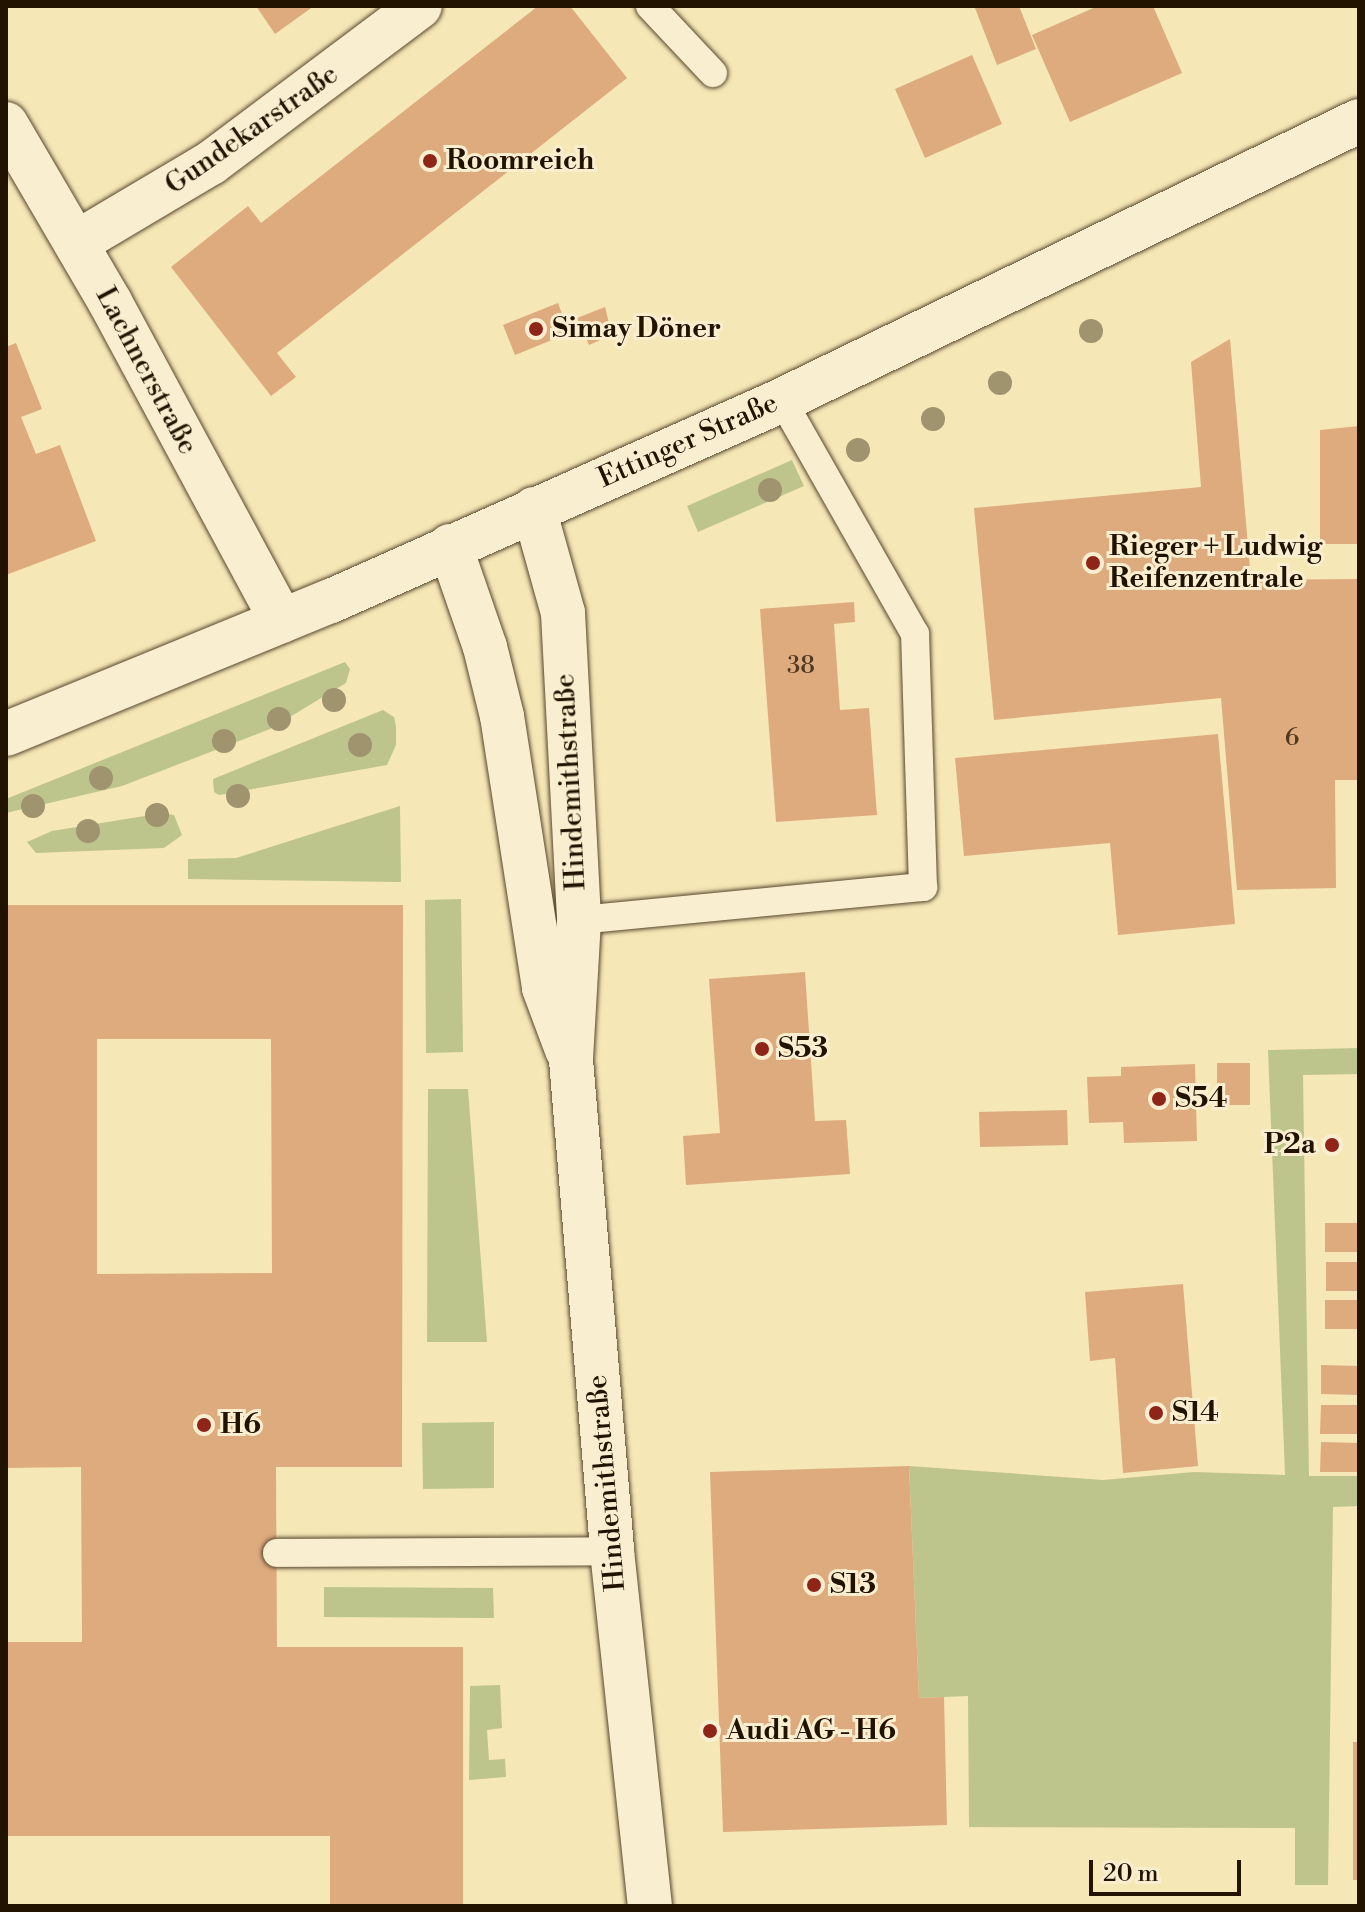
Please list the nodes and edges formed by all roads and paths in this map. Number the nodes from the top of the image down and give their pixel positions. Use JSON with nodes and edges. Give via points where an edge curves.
{"nodes":[{"id":1,"x":420,"y":6,"type":"edge"},
{"id":2,"x":650,"y":6,"type":"edge"},
{"id":3,"x":713,"y":73,"type":"dead end"},
{"id":4,"x":1359,"y":121,"type":"edge"},
{"id":5,"x":6,"y":124,"type":"edge"},
{"id":6,"x":76,"y":243,"type":"junction"},
{"id":7,"x":782,"y":400,"type":"junction"},
{"id":8,"x":534,"y":509,"type":"junction"},
{"id":9,"x":450,"y":546,"type":"junction"},
{"id":10,"x":282,"y":621,"type":"junction"},
{"id":11,"x":6,"y":734,"type":"edge"},
{"id":12,"x":579,"y":920,"type":"junction"},
{"id":13,"x":571,"y":1060,"type":"junction"},
{"id":14,"x":612,"y":1551,"type":"junction"},
{"id":15,"x":277,"y":1553,"type":"dead end"},
{"id":16,"x":650,"y":1906,"type":"edge"}],
"edges":[{"from":1,"to":6,"type":"street","name":"Gundekarstraße","via":[[211,163]]},
{"from":2,"to":3,"type":"lane"},
{"from":4,"to":7,"type":"street","name":"Ettinger Straße"},
{"from":5,"to":6,"type":"street","name":"Lachnerstraße"},
{"from":6,"to":10,"type":"street","name":"Lachnerstraße"},
{"from":7,"to":8,"type":"street","name":"Ettinger Straße"},
{"from":7,"to":12,"type":"lane","via":[[915,634],[923,887]]},
{"from":8,"to":9,"type":"street","name":"Ettinger Straße"},
{"from":8,"to":12,"type":"street","name":"Hindemithstraße","via":[[563,613]]},
{"from":9,"to":10,"type":"street","name":"Ettinger Straße"},
{"from":9,"to":13,"type":"street","name":"Hindemithstraße","via":[[498,702],[544,988]]},
{"from":10,"to":11,"type":"street","name":"Ettinger Straße"},
{"from":12,"to":13,"type":"street","name":"Hindemithstraße"},
{"from":13,"to":14,"type":"street","name":"Hindemithstraße"},
{"from":14,"to":15,"type":"lane"},
{"from":14,"to":16,"type":"street","name":"Hindemithstraße"}]}
